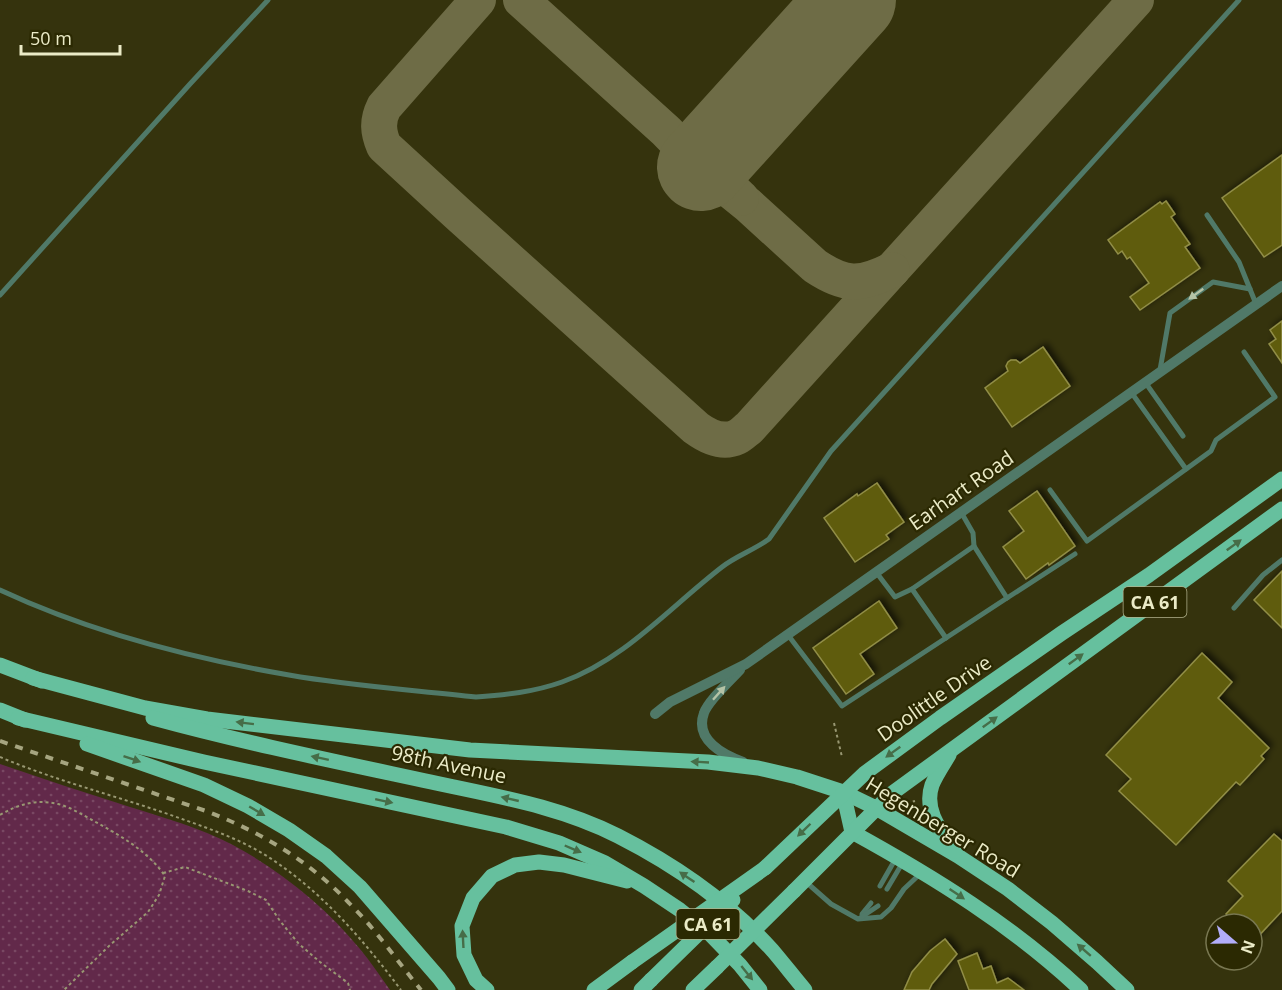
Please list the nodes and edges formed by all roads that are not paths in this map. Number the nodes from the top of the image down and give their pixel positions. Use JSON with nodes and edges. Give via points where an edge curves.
{"nodes":[{"id":1,"x":268,"y":0,"type":"edge"},
{"id":2,"x":1239,"y":0,"type":"edge"},
{"id":3,"x":1207,"y":215,"type":"dead end"},
{"id":4,"x":1282,"y":286,"type":"edge"},
{"id":5,"x":1250,"y":289,"type":"junction"},
{"id":6,"x":0,"y":295,"type":"edge"},
{"id":7,"x":1256,"y":304,"type":"junction"},
{"id":8,"x":1244,"y":352,"type":"dead end"},
{"id":9,"x":1160,"y":371,"type":"junction"},
{"id":10,"x":1145,"y":382,"type":"junction"},
{"id":11,"x":1131,"y":392,"type":"junction"},
{"id":12,"x":1183,"y":436,"type":"dead end"},
{"id":13,"x":1186,"y":469,"type":"junction"},
{"id":14,"x":1282,"y":479,"type":"edge"},
{"id":15,"x":1050,"y":490,"type":"dead end"},
{"id":16,"x":1282,"y":509,"type":"edge"},
{"id":17,"x":961,"y":512,"type":"junction"},
{"id":18,"x":974,"y":546,"type":"junction"},
{"id":19,"x":1075,"y":554,"type":"dead end"},
{"id":20,"x":1282,"y":560,"type":"edge"},
{"id":21,"x":876,"y":572,"type":"junction"},
{"id":22,"x":912,"y":589,"type":"junction"},
{"id":23,"x":0,"y":591,"type":"edge"},
{"id":24,"x":1007,"y":598,"type":"junction"},
{"id":25,"x":1234,"y":608,"type":"dead end"},
{"id":26,"x":788,"y":634,"type":"junction"},
{"id":27,"x":946,"y":638,"type":"junction"},
{"id":28,"x":746,"y":664,"type":"junction"},
{"id":29,"x":0,"y":665,"type":"edge"},
{"id":30,"x":33,"y":678,"type":"junction"},
{"id":31,"x":0,"y":710,"type":"edge"},
{"id":32,"x":655,"y":714,"type":"dead end"},
{"id":33,"x":18,"y":718,"type":"junction"},
{"id":34,"x":952,"y":750,"type":"junction"},
{"id":35,"x":758,"y":768,"type":"junction"},
{"id":36,"x":843,"y":792,"type":"junction"},
{"id":37,"x":876,"y":808,"type":"junction"},
{"id":38,"x":852,"y":832,"type":"junction"},
{"id":39,"x":958,"y":856,"type":"junction"},
{"id":40,"x":900,"y":859,"type":"junction"},
{"id":41,"x":765,"y":868,"type":"junction"},
{"id":42,"x":922,"y":872,"type":"junction"},
{"id":43,"x":644,"y":886,"type":"junction"},
{"id":44,"x":799,"y":886,"type":"junction"},
{"id":45,"x":880,"y":886,"type":"dead end"},
{"id":46,"x":887,"y":890,"type":"dead end"},
{"id":47,"x":871,"y":903,"type":"dead end"},
{"id":48,"x":878,"y":906,"type":"dead end"},
{"id":49,"x":858,"y":919,"type":"junction"},
{"id":50,"x":646,"y":985,"type":"edge"},
{"id":51,"x":448,"y":990,"type":"edge"},
{"id":52,"x":487,"y":990,"type":"edge"},
{"id":53,"x":594,"y":990,"type":"edge"},
{"id":54,"x":693,"y":990,"type":"edge"},
{"id":55,"x":760,"y":990,"type":"edge"},
{"id":56,"x":805,"y":990,"type":"edge"},
{"id":57,"x":1081,"y":990,"type":"edge"},
{"id":58,"x":1127,"y":990,"type":"edge"}],
"edges":[{"from":1,"to":6,"type":"lane"},
{"from":2,"to":23,"type":"lane","via":[[831,451],[769,539],[724,566],[589,671],[531,691],[476,697],[291,676],[167,650],[99,630]]},
{"from":3,"to":5,"type":"lane","via":[[1239,262]]},
{"from":4,"to":7,"type":"street","name":"Earhart Road"},
{"from":5,"to":7,"type":"lane"},
{"from":5,"to":9,"type":"lane","one_way":true,"via":[[1213,282],[1170,313]]},
{"from":7,"to":9,"type":"street","name":"Earhart Road"},
{"from":8,"to":13,"type":"lane","via":[[1275,397],[1216,440],[1211,451]]},
{"from":9,"to":10,"type":"street","name":"Earhart Road"},
{"from":10,"to":11,"type":"street","name":"Earhart Road"},
{"from":10,"to":12,"type":"lane"},
{"from":11,"to":13,"type":"lane"},
{"from":11,"to":17,"type":"street","name":"Earhart Road"},
{"from":13,"to":15,"type":"lane","via":[[1087,541]]},
{"from":14,"to":36,"type":"main road","name":"Doolittle Drive","number":"CA 61","one_way":true,"via":[[940,718]]},
{"from":34,"to":16,"type":"main road","number":"CA 61","one_way":true},
{"from":17,"to":18,"type":"lane","via":[[973,533]]},
{"from":17,"to":21,"type":"street","name":"Earhart Road"},
{"from":18,"to":22,"type":"lane"},
{"from":18,"to":24,"type":"lane"},
{"from":19,"to":24,"type":"lane"},
{"from":20,"to":25,"type":"lane"},
{"from":21,"to":22,"type":"lane","via":[[895,597]]},
{"from":21,"to":26,"type":"street","name":"Earhart Road"},
{"from":22,"to":27,"type":"lane"},
{"from":24,"to":27,"type":"lane"},
{"from":26,"to":27,"type":"lane","via":[[842,706]]},
{"from":26,"to":28,"type":"street","name":"Earhart Road"},
{"from":28,"to":32,"type":"street","name":"Earhart Road","via":[[670,702]]},
{"from":35,"to":28,"type":"street","one_way":true,"via":[[720,752],[708,741],[702,726],[710,702]]},
{"from":29,"to":30,"type":"main road"},
{"from":35,"to":30,"type":"main road","one_way":true,"via":[[470,750],[207,718],[145,708]]},
{"from":56,"to":30,"type":"main road","name":"98th Avenue","one_way":true,"via":[[773,951],[702,887],[661,859],[565,813],[211,734]]},
{"from":31,"to":33,"type":"main road"},
{"from":33,"to":43,"type":"main road","one_way":true,"via":[[506,827],[604,862]]},
{"from":33,"to":51,"type":"main road","one_way":true,"via":[[204,785],[289,830],[360,887]]},
{"from":34,"to":37,"type":"main road","number":"CA 61"},
{"from":34,"to":39,"type":"main road","via":[[932,786],[929,800],[932,816]]},
{"from":35,"to":36,"type":"main road"},
{"from":36,"to":37,"type":"main road","name":"Hegenberger Road"},
{"from":36,"to":38,"type":"main road","name":"Hegenberger Road"},
{"from":36,"to":41,"type":"main road","name":"Doolittle Drive","number":"CA 61","one_way":true},
{"from":37,"to":38,"type":"main road","number":"CA 61"},
{"from":37,"to":39,"type":"main road","name":"Hegenberger Road"},
{"from":38,"to":40,"type":"main road"},
{"from":38,"to":44,"type":"main road","number":"CA 61"},
{"from":58,"to":39,"type":"main road","name":"Hegenberger Road","one_way":true,"via":[[1052,923]]},
{"from":40,"to":42,"type":"main road"},
{"from":40,"to":45,"type":"lane"},
{"from":40,"to":46,"type":"lane"},
{"from":41,"to":50,"type":"main road","name":"Doolittle Drive","number":"CA 61","bridge":true},
{"from":41,"to":53,"type":"main road","bridge":true},
{"from":42,"to":49,"type":"lane","via":[[881,917]]},
{"from":42,"to":57,"type":"main road","one_way":true,"via":[[988,915]]},
{"from":52,"to":43,"type":"main road","one_way":true,"via":[[476,980],[464,955],[462,926],[473,898],[492,876],[514,865],[539,862]]},
{"from":43,"to":55,"type":"main road","one_way":true,"via":[[710,934]]},
{"from":44,"to":49,"type":"lane"},
{"from":44,"to":54,"type":"main road","number":"CA 61","bridge":true},
{"from":47,"to":49,"type":"lane"},
{"from":48,"to":49,"type":"lane"}]}
